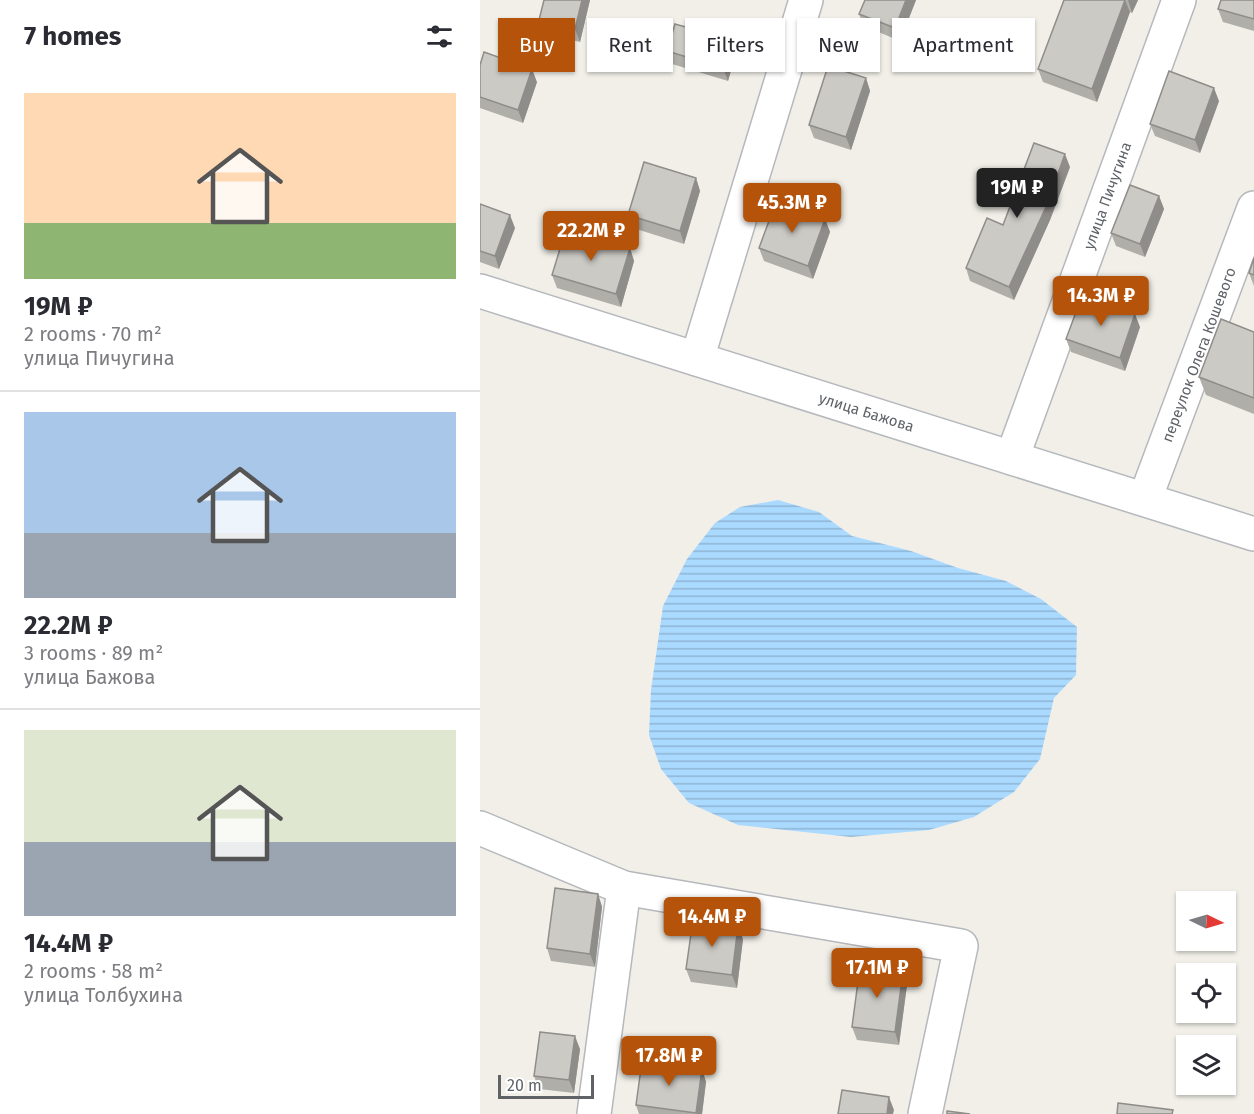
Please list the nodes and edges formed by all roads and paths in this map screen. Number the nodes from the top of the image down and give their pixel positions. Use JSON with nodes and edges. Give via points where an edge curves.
{"nodes":[{"id":1,"x":806,"y":0,"type":"edge"},
{"id":2,"x":1179,"y":0,"type":"edge"},
{"id":3,"x":1254,"y":208,"type":"edge"},
{"id":4,"x":480,"y":291,"type":"edge"},
{"id":5,"x":697,"y":359,"type":"junction"},
{"id":6,"x":1012,"y":458,"type":"junction"},
{"id":7,"x":1145,"y":500,"type":"junction"},
{"id":8,"x":1254,"y":534,"type":"edge"},
{"id":9,"x":480,"y":828,"type":"edge"},
{"id":10,"x":624,"y":888,"type":"junction"},
{"id":11,"x":594,"y":1114,"type":"edge"},
{"id":12,"x":925,"y":1114,"type":"edge"}],
"edges":[{"from":1,"to":5,"type":"street"},
{"from":2,"to":6,"type":"street","name":"улица Пичугина"},
{"from":3,"to":7,"type":"street","name":"переулок Олега Кошевого"},
{"from":4,"to":5,"type":"street","name":"улица Бажова"},
{"from":5,"to":6,"type":"street","name":"улица Бажова"},
{"from":6,"to":7,"type":"street","name":"улица Бажова"},
{"from":7,"to":8,"type":"street","name":"улица Бажова"},
{"from":9,"to":10,"type":"street"},
{"from":10,"to":11,"type":"street"},
{"from":10,"to":12,"type":"street","via":[[961,946]]}]}
